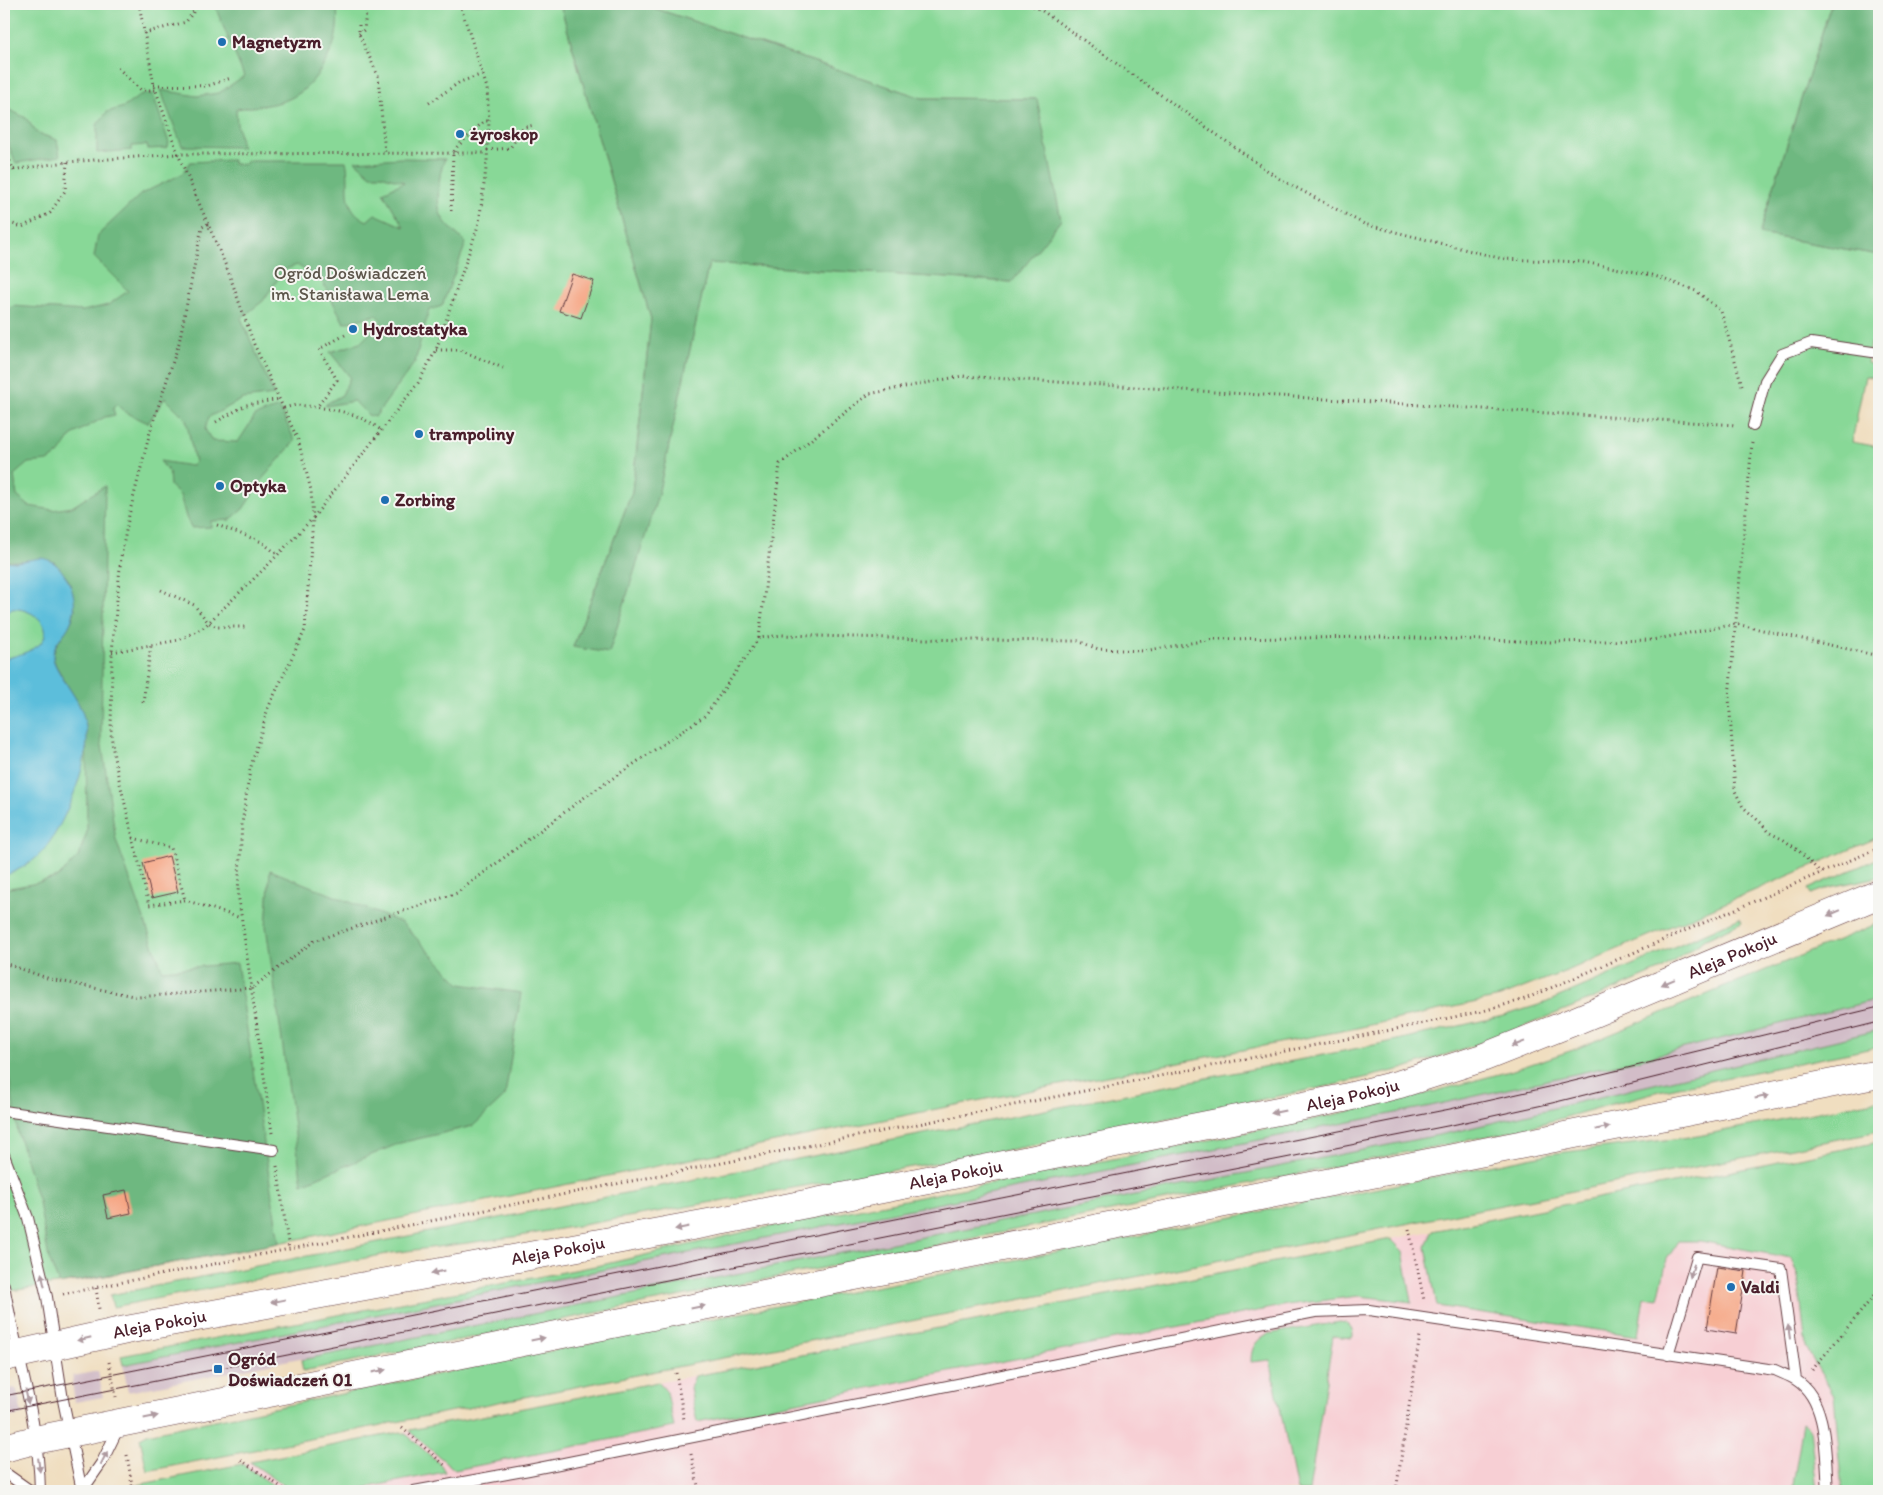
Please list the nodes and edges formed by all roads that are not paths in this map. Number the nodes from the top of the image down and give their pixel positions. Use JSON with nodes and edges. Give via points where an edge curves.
{"nodes":[{"id":1,"x":1879,"y":353,"type":"edge"},
{"id":2,"x":1754,"y":426,"type":"road end"},
{"id":3,"x":1879,"y":894,"type":"edge"},
{"id":4,"x":1879,"y":1074,"type":"edge"},
{"id":5,"x":4,"y":1111,"type":"edge"},
{"id":6,"x":274,"y":1150,"type":"road end"},
{"id":7,"x":4,"y":1155,"type":"edge"},
{"id":8,"x":4,"y":1285,"type":"edge"},
{"id":9,"x":53,"y":1346,"type":"junction"},
{"id":10,"x":1668,"y":1355,"type":"junction"},
{"id":11,"x":11,"y":1356,"type":"edge"},
{"id":12,"x":1796,"y":1380,"type":"junction"},
{"id":13,"x":121,"y":1423,"type":"junction"},
{"id":14,"x":69,"y":1433,"type":"junction"},
{"id":15,"x":35,"y":1440,"type":"junction"},
{"id":16,"x":4,"y":1448,"type":"edge"},
{"id":17,"x":4,"y":1472,"type":"edge"},
{"id":18,"x":31,"y":1491,"type":"edge"},
{"id":19,"x":40,"y":1491,"type":"edge"},
{"id":20,"x":82,"y":1491,"type":"edge"},
{"id":21,"x":414,"y":1491,"type":"edge"},
{"id":22,"x":1828,"y":1491,"type":"edge"}],
"edges":[{"from":1,"to":2,"type":"lane","via":[[1811,343],[1782,354],[1765,380]]},
{"from":3,"to":9,"type":"main road","name":"Aleja Pokoju","one_way":true,"via":[[1482,1058],[1344,1098],[730,1219],[146,1326]]},
{"from":13,"to":4,"type":"main road","one_way":true},
{"from":5,"to":6,"type":"lane"},
{"from":9,"to":7,"type":"lane","one_way":true,"via":[[46,1297],[28,1218]]},
{"from":8,"to":11,"type":"lane"},
{"from":9,"to":11,"type":"main road","name":"Aleja Pokoju"},
{"from":9,"to":14,"type":"lane"},
{"from":10,"to":12,"type":"lane","via":[[1775,1370]]},
{"from":12,"to":10,"type":"lane","one_way":true,"via":[[1781,1269],[1696,1257]]},
{"from":10,"to":21,"type":"lane","via":[[1369,1310],[1315,1312]]},
{"from":11,"to":15,"type":"lane","one_way":true},
{"from":12,"to":22,"type":"lane","via":[[1818,1408]]},
{"from":13,"to":14,"type":"main road"},
{"from":20,"to":13,"type":"lane","one_way":true,"via":[[98,1469]]},
{"from":14,"to":15,"type":"main road"},
{"from":14,"to":20,"type":"lane"},
{"from":15,"to":16,"type":"main road"},
{"from":15,"to":19,"type":"lane","one_way":true},
{"from":17,"to":18,"type":"lane"}]}
